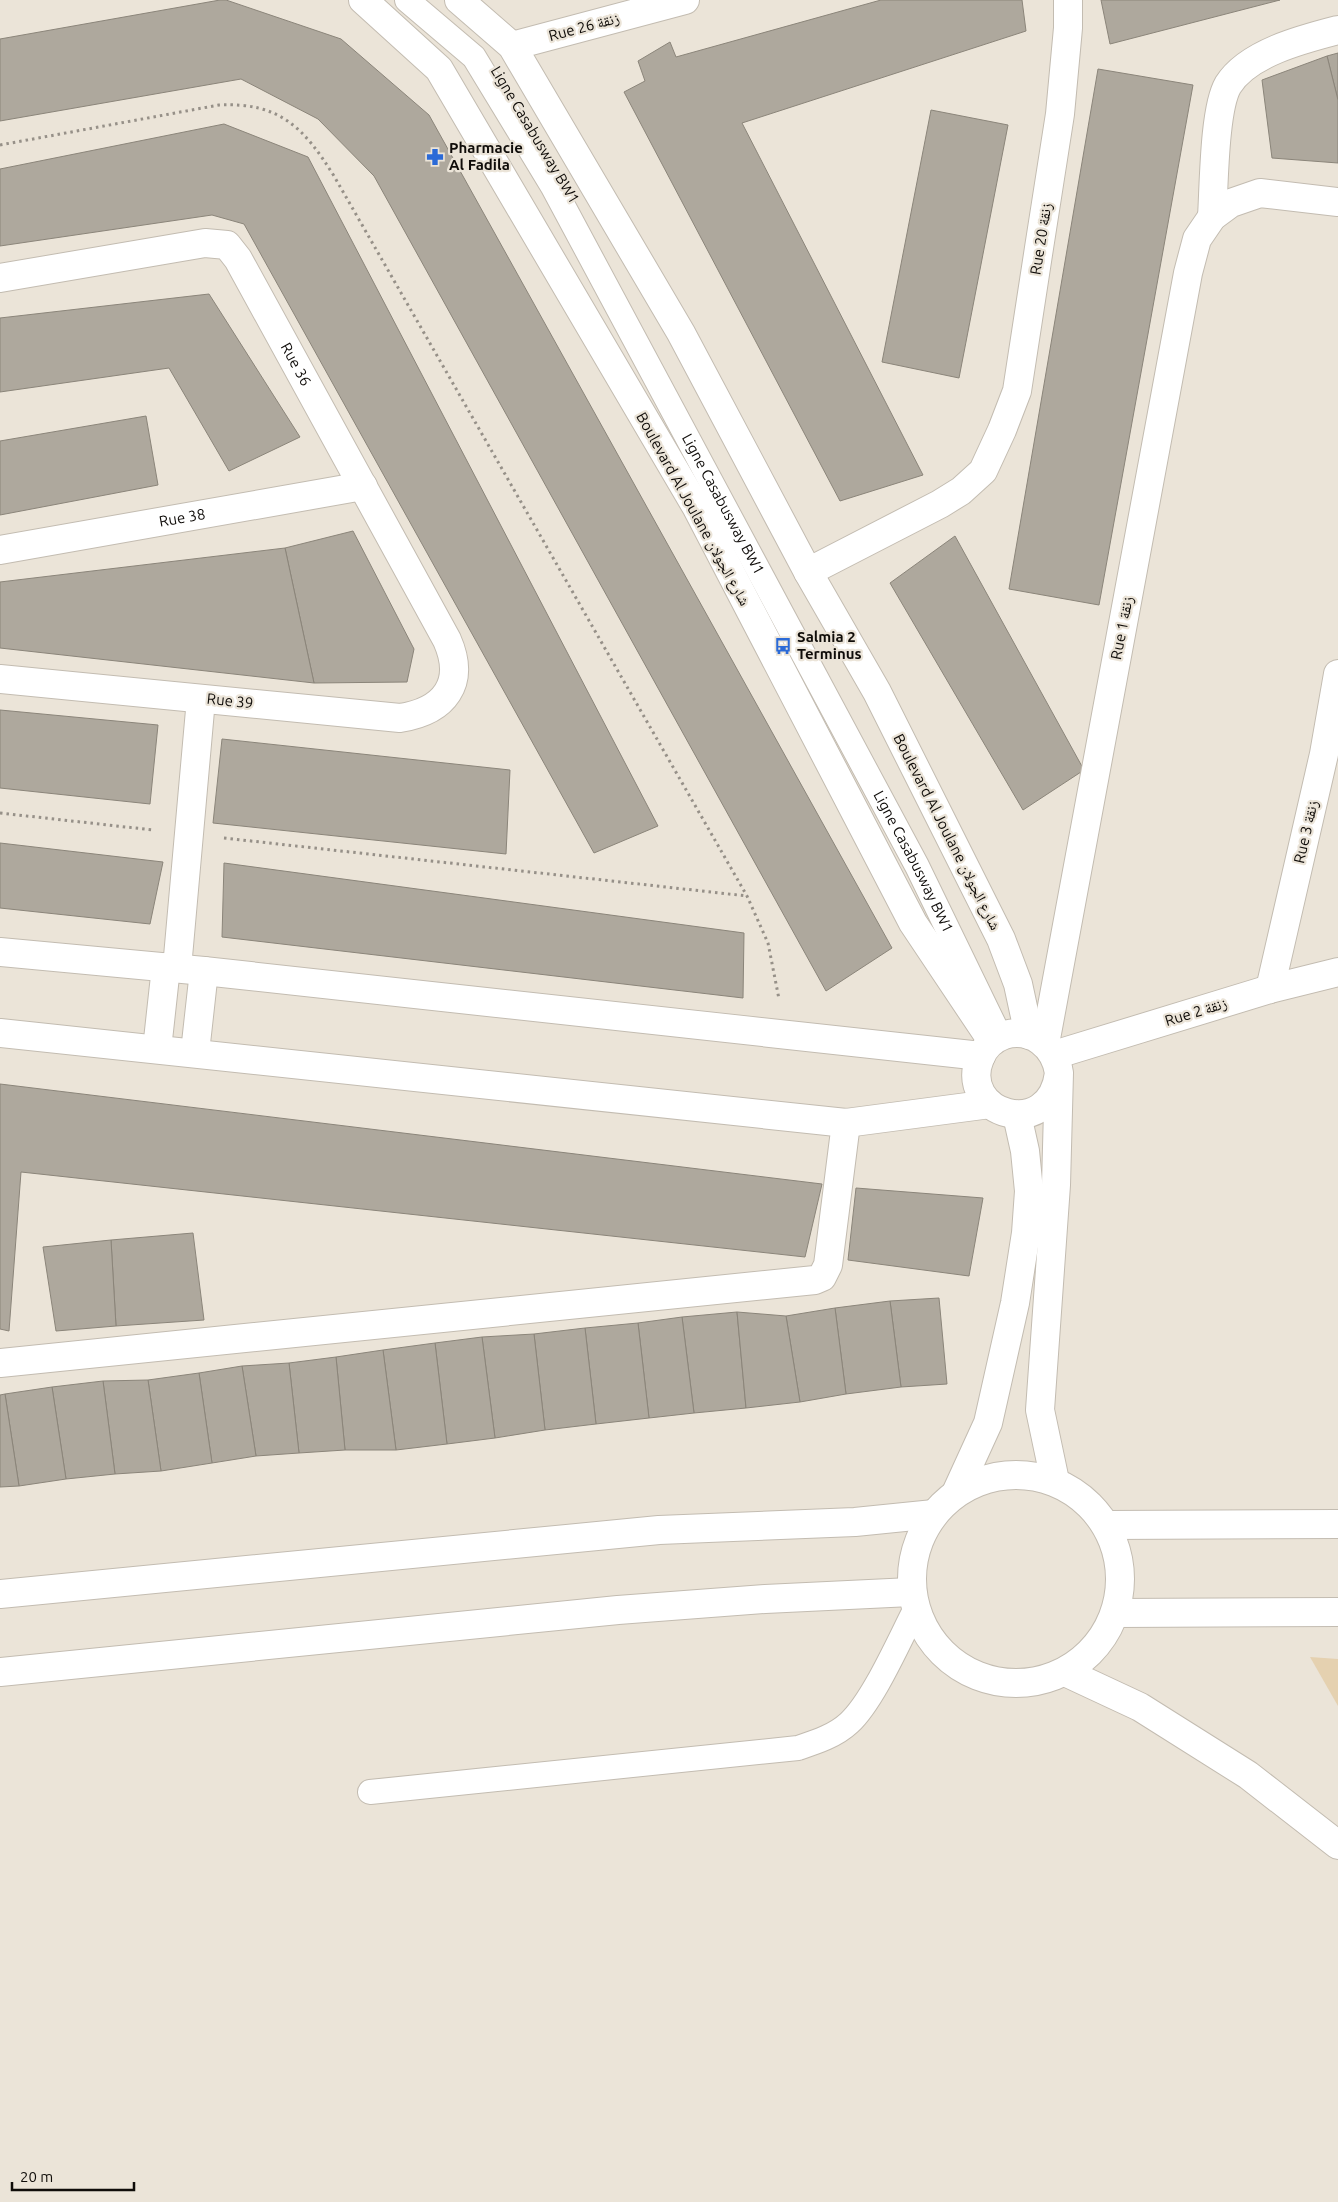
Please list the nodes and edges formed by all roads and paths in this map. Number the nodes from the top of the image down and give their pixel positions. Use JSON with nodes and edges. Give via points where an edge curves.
{"nodes":[{"id":1,"x":363,"y":0,"type":"edge"},
{"id":2,"x":407,"y":0,"type":"edge"},
{"id":3,"x":424,"y":0,"type":"edge"},
{"id":4,"x":459,"y":0,"type":"edge"},
{"id":5,"x":685,"y":0,"type":"edge"},
{"id":6,"x":1068,"y":0,"type":"edge"},
{"id":7,"x":1338,"y":30,"type":"edge"},
{"id":8,"x":512,"y":46,"type":"junction"},
{"id":9,"x":0,"y":145,"type":"edge"},
{"id":10,"x":1338,"y":202,"type":"edge"},
{"id":11,"x":1212,"y":217,"type":"junction"},
{"id":12,"x":0,"y":278,"type":"edge"},
{"id":13,"x":363,"y":486,"type":"junction"},
{"id":14,"x":0,"y":550,"type":"edge"},
{"id":15,"x":808,"y":572,"type":"junction"},
{"id":16,"x":1338,"y":674,"type":"edge"},
{"id":17,"x":0,"y":679,"type":"edge"},
{"id":18,"x":449,"y":690,"type":"joint"},
{"id":19,"x":201,"y":698,"type":"junction"},
{"id":20,"x":1331,"y":752,"type":"edge"},
{"id":21,"x":0,"y":813,"type":"edge"},
{"id":22,"x":189,"y":834,"type":"junction"},
{"id":23,"x":747,"y":896,"type":"junction"},
{"id":24,"x":0,"y":952,"type":"edge"},
{"id":25,"x":171,"y":967,"type":"junction"},
{"id":26,"x":204,"y":971,"type":"junction"},
{"id":27,"x":1338,"y":972,"type":"edge"},
{"id":28,"x":1270,"y":989,"type":"junction"},
{"id":29,"x":0,"y":1033,"type":"edge"},
{"id":30,"x":781,"y":1033,"type":"junction"},
{"id":31,"x":1021,"y":1047,"type":"junction"},
{"id":32,"x":157,"y":1049,"type":"junction"},
{"id":33,"x":195,"y":1052,"type":"junction"},
{"id":34,"x":990,"y":1104,"type":"junction"},
{"id":35,"x":1017,"y":1115,"type":"junction"},
{"id":36,"x":846,"y":1123,"type":"junction"},
{"id":37,"x":0,"y":1363,"type":"edge"},
{"id":38,"x":1055,"y":1481,"type":"junction"},
{"id":39,"x":956,"y":1493,"type":"junction"},
{"id":40,"x":934,"y":1514,"type":"junction"},
{"id":41,"x":1338,"y":1524,"type":"edge"},
{"id":42,"x":1106,"y":1525,"type":"junction"},
{"id":43,"x":0,"y":1594,"type":"edge"},
{"id":44,"x":913,"y":1601,"type":"junction"},
{"id":45,"x":1338,"y":1612,"type":"edge"},
{"id":46,"x":1116,"y":1613,"type":"junction"},
{"id":47,"x":0,"y":1672,"type":"edge"},
{"id":48,"x":1064,"y":1672,"type":"junction"},
{"id":49,"x":370,"y":1792,"type":"dead end"},
{"id":50,"x":1338,"y":1845,"type":"edge"}],
"edges":[{"from":1,"to":31,"type":"street","name":"Boulevard Al Joulane شارع الجولان","via":[[439,69],[697,508],[913,923]]},
{"from":2,"to":31,"type":"lane","name":"Ligne Casabusway BW1","via":[[474,57],[553,187],[917,866]]},
{"from":3,"to":31,"type":"lane","name":"Ligne Casabusway BW1","via":[[486,53],[568,187],[950,896]]},
{"from":4,"to":8,"type":"street","name":"Boulevard Al Joulane شارع الجولان"},
{"from":5,"to":8,"type":"street","name":"Rue 26 زنقة"},
{"from":6,"to":15,"type":"street","name":"Rue 20 زنقة","via":[[1060,114],[1016,391],[1002,430],[983,470],[961,491]]},
{"from":7,"to":11,"type":"street","via":[[1299,40],[1256,60],[1237,73],[1227,86],[1220,106]]},
{"from":8,"to":15,"type":"street","name":"Boulevard Al Joulane شارع الجولان","via":[[681,333]]},
{"from":9,"to":23,"type":"path","via":[[238,104],[280,115],[302,131],[334,176]]},
{"from":10,"to":11,"type":"street","via":[[1260,193],[1231,203]]},
{"from":11,"to":31,"type":"street","name":"Rue 1 زنقة","via":[[1197,239],[1188,273]]},
{"from":12,"to":13,"type":"street","name":"Rue 36","via":[[205,243],[226,245],[238,259]]},
{"from":13,"to":14,"type":"street","name":"Rue 38"},
{"from":13,"to":18,"type":"street","name":"Rue 36","via":[[447,640],[454,669]]},
{"from":15,"to":31,"type":"street","name":"Boulevard Al Joulane شارع الجولان","via":[[877,692],[1001,939],[1018,984]]},
{"from":16,"to":20,"type":"street","name":"Rue 3 زنقة"},
{"from":17,"to":19,"type":"street","name":"Rue 39"},
{"from":18,"to":19,"type":"street","name":"Rue 39","via":[[436,707],[417,716],[400,718]]},
{"from":19,"to":22,"type":"street"},
{"from":20,"to":28,"type":"street","name":"Rue 3 زنقة"},
{"from":21,"to":22,"type":"path"},
{"from":22,"to":23,"type":"path"},
{"from":22,"to":25,"type":"street"},
{"from":23,"to":30,"type":"path","via":[[768,943],[778,990]]},
{"from":24,"to":25,"type":"street"},
{"from":25,"to":26,"type":"street"},
{"from":25,"to":32,"type":"street"},
{"from":26,"to":30,"type":"street"},
{"from":26,"to":33,"type":"street"},
{"from":27,"to":28,"type":"street","name":"Rue 2 زنقة"},
{"from":28,"to":31,"type":"street","name":"Rue 2 زنقة"},
{"from":29,"to":32,"type":"street"},
{"from":30,"to":31,"type":"street"},
{"from":31,"to":34,"type":"street","via":[[977,1066],[978,1087]]},
{"from":31,"to":35,"type":"street","via":[[1055,1091],[1044,1106]]},
{"from":31,"to":38,"type":"street","via":[[1056,1185],[1040,1410]]},
{"from":32,"to":33,"type":"street"},
{"from":33,"to":36,"type":"street"},
{"from":34,"to":35,"type":"street","via":[[1007,1114]]},
{"from":34,"to":36,"type":"street"},
{"from":35,"to":39,"type":"street","via":[[1025,1151],[1028,1192],[1019,1277],[988,1423]]},
{"from":36,"to":37,"type":"street","via":[[828,1265],[822,1277],[816,1280]]},
{"from":38,"to":39,"type":"street","via":[[1021,1474],[987,1478]]},
{"from":38,"to":42,"type":"street","via":[[1084,1499]]},
{"from":39,"to":40,"type":"street"},
{"from":40,"to":43,"type":"street","via":[[855,1522],[659,1530]]},
{"from":40,"to":44,"type":"street","via":[[914,1550]]},
{"from":41,"to":42,"type":"street"},
{"from":42,"to":46,"type":"street","via":[[1118,1552],[1122,1583]]},
{"from":44,"to":47,"type":"street","via":[[765,1599],[618,1610]]},
{"from":44,"to":48,"type":"street","via":[[932,1643],[959,1668],[993,1682],[1030,1683]]},
{"from":44,"to":49,"type":"lane","via":[[862,1709],[849,1724],[816,1743],[798,1748]]},
{"from":45,"to":46,"type":"street"},
{"from":46,"to":48,"type":"street","via":[[1104,1637],[1086,1657]]},
{"from":48,"to":50,"type":"street","via":[[1140,1707],[1241,1770]]}]}
